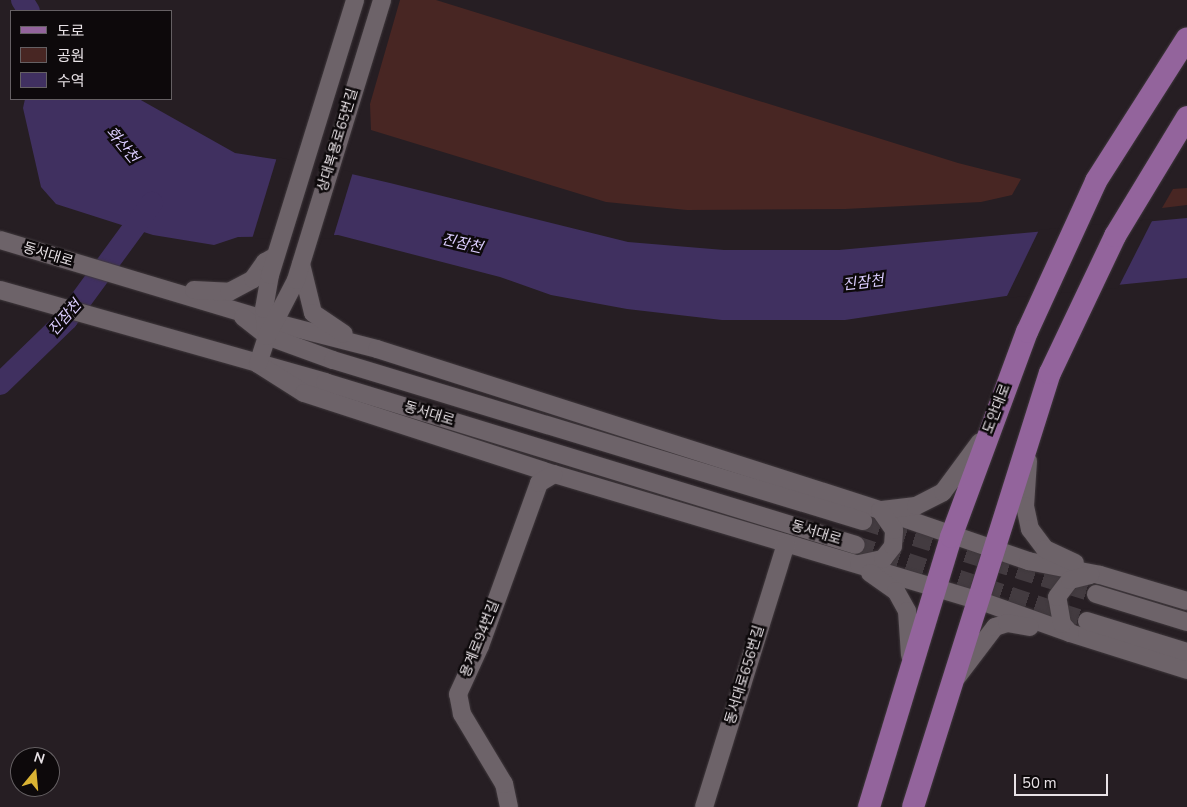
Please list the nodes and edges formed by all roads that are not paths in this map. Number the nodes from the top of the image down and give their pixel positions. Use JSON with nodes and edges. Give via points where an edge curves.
{"nodes":[{"id":1,"x":355,"y":0,"type":"edge"},
{"id":2,"x":382,"y":0,"type":"edge"},
{"id":3,"x":1187,"y":38,"type":"edge"},
{"id":4,"x":1187,"y":117,"type":"edge"},
{"id":5,"x":0,"y":240,"type":"edge"},
{"id":6,"x":276,"y":255,"type":"junction"},
{"id":7,"x":301,"y":273,"type":"junction"},
{"id":8,"x":0,"y":290,"type":"edge"},
{"id":9,"x":165,"y":290,"type":"junction"},
{"id":10,"x":269,"y":326,"type":"junction"},
{"id":11,"x":377,"y":349,"type":"junction"},
{"id":12,"x":258,"y":364,"type":"junction"},
{"id":13,"x":989,"y":430,"type":"junction"},
{"id":14,"x":1030,"y":435,"type":"junction"},
{"id":15,"x":554,"y":474,"type":"junction"},
{"id":16,"x":880,"y":510,"type":"junction"},
{"id":17,"x":863,"y":522,"type":"tunnel mouth"},
{"id":18,"x":951,"y":537,"type":"junction"},
{"id":19,"x":786,"y":543,"type":"junction"},
{"id":20,"x":856,"y":545,"type":"tunnel mouth"},
{"id":21,"x":995,"y":550,"type":"junction"},
{"id":22,"x":857,"y":564,"type":"junction"},
{"id":23,"x":1100,"y":575,"type":"junction"},
{"id":24,"x":936,"y":587,"type":"junction"},
{"id":25,"x":1096,"y":594,"type":"tunnel mouth"},
{"id":26,"x":978,"y":600,"type":"junction"},
{"id":27,"x":1187,"y":601,"type":"edge"},
{"id":28,"x":1087,"y":621,"type":"tunnel mouth"},
{"id":29,"x":1187,"y":622,"type":"edge"},
{"id":30,"x":1070,"y":633,"type":"junction"},
{"id":31,"x":1187,"y":652,"type":"edge"},
{"id":32,"x":1187,"y":670,"type":"edge"},
{"id":33,"x":909,"y":673,"type":"junction"},
{"id":34,"x":951,"y":683,"type":"junction"},
{"id":35,"x":509,"y":807,"type":"edge"},
{"id":36,"x":704,"y":807,"type":"edge"},
{"id":37,"x":869,"y":807,"type":"edge"},
{"id":38,"x":913,"y":807,"type":"edge"}],
"edges":[{"from":1,"to":6,"type":"street","name":"상대복용로65번길"},
{"from":2,"to":7,"type":"street","name":"상대복용로65번길"},
{"from":3,"to":13,"type":"main road","name":"도안대로","via":[[1096,181],[1027,332]]},
{"from":4,"to":14,"type":"main road","via":[[1148,178],[1069,330],[1050,373]]},
{"from":5,"to":9,"type":"street","name":"동서대로"},
{"from":6,"to":9,"type":"street","via":[[253,279],[229,292]]},
{"from":6,"to":10,"type":"street","name":"상대복용로65번길","via":[[270,275]]},
{"from":7,"to":10,"type":"street","name":"상대복용로65번길"},
{"from":7,"to":11,"type":"street","via":[[310,307],[320,320]]},
{"from":8,"to":12,"type":"street","name":"동서대로"},
{"from":9,"to":10,"type":"street","name":"동서대로","via":[[234,310]]},
{"from":10,"to":11,"type":"street"},
{"from":10,"to":12,"type":"street"},
{"from":10,"to":17,"type":"street","name":"동서대로","via":[[333,360]]},
{"from":11,"to":16,"type":"street"},
{"from":12,"to":15,"type":"street","via":[[304,392]]},
{"from":12,"to":20,"type":"street","name":"동서대로"},
{"from":13,"to":16,"type":"street","via":[[943,492],[916,506]]},
{"from":13,"to":18,"type":"main road","name":"도안대로"},
{"from":14,"to":21,"type":"main road"},
{"from":14,"to":23,"type":"street","via":[[1026,506],[1030,529],[1045,549]]},
{"from":15,"to":19,"type":"street"},
{"from":15,"to":35,"type":"street","name":"용계로94번길","via":[[539,483],[480,646],[458,694],[462,714],[504,784]]},
{"from":16,"to":18,"type":"street"},
{"from":16,"to":22,"type":"street","via":[[894,530],[893,546],[883,559]]},
{"from":18,"to":21,"type":"street"},
{"from":18,"to":24,"type":"main road","name":"도안대로"},
{"from":19,"to":22,"type":"street"},
{"from":19,"to":36,"type":"street","name":"동서대로656번길"},
{"from":21,"to":23,"type":"street","via":[[1028,561]]},
{"from":21,"to":26,"type":"main road"},
{"from":22,"to":24,"type":"street"},
{"from":22,"to":33,"type":"street","via":[[896,591],[907,611],[911,632]]},
{"from":23,"to":27,"type":"street"},
{"from":23,"to":30,"type":"street","via":[[1083,575],[1070,580],[1057,597],[1062,624]]},
{"from":24,"to":26,"type":"street"},
{"from":24,"to":33,"type":"main road","name":"도안대로"},
{"from":25,"to":29,"type":"street"},
{"from":26,"to":30,"type":"street"},
{"from":26,"to":34,"type":"main road"},
{"from":28,"to":31,"type":"street"},
{"from":30,"to":32,"type":"street"},
{"from":30,"to":34,"type":"street","via":[[1007,623],[995,626]]},
{"from":33,"to":37,"type":"main road","name":"도안대로"},
{"from":34,"to":38,"type":"main road"}]}
